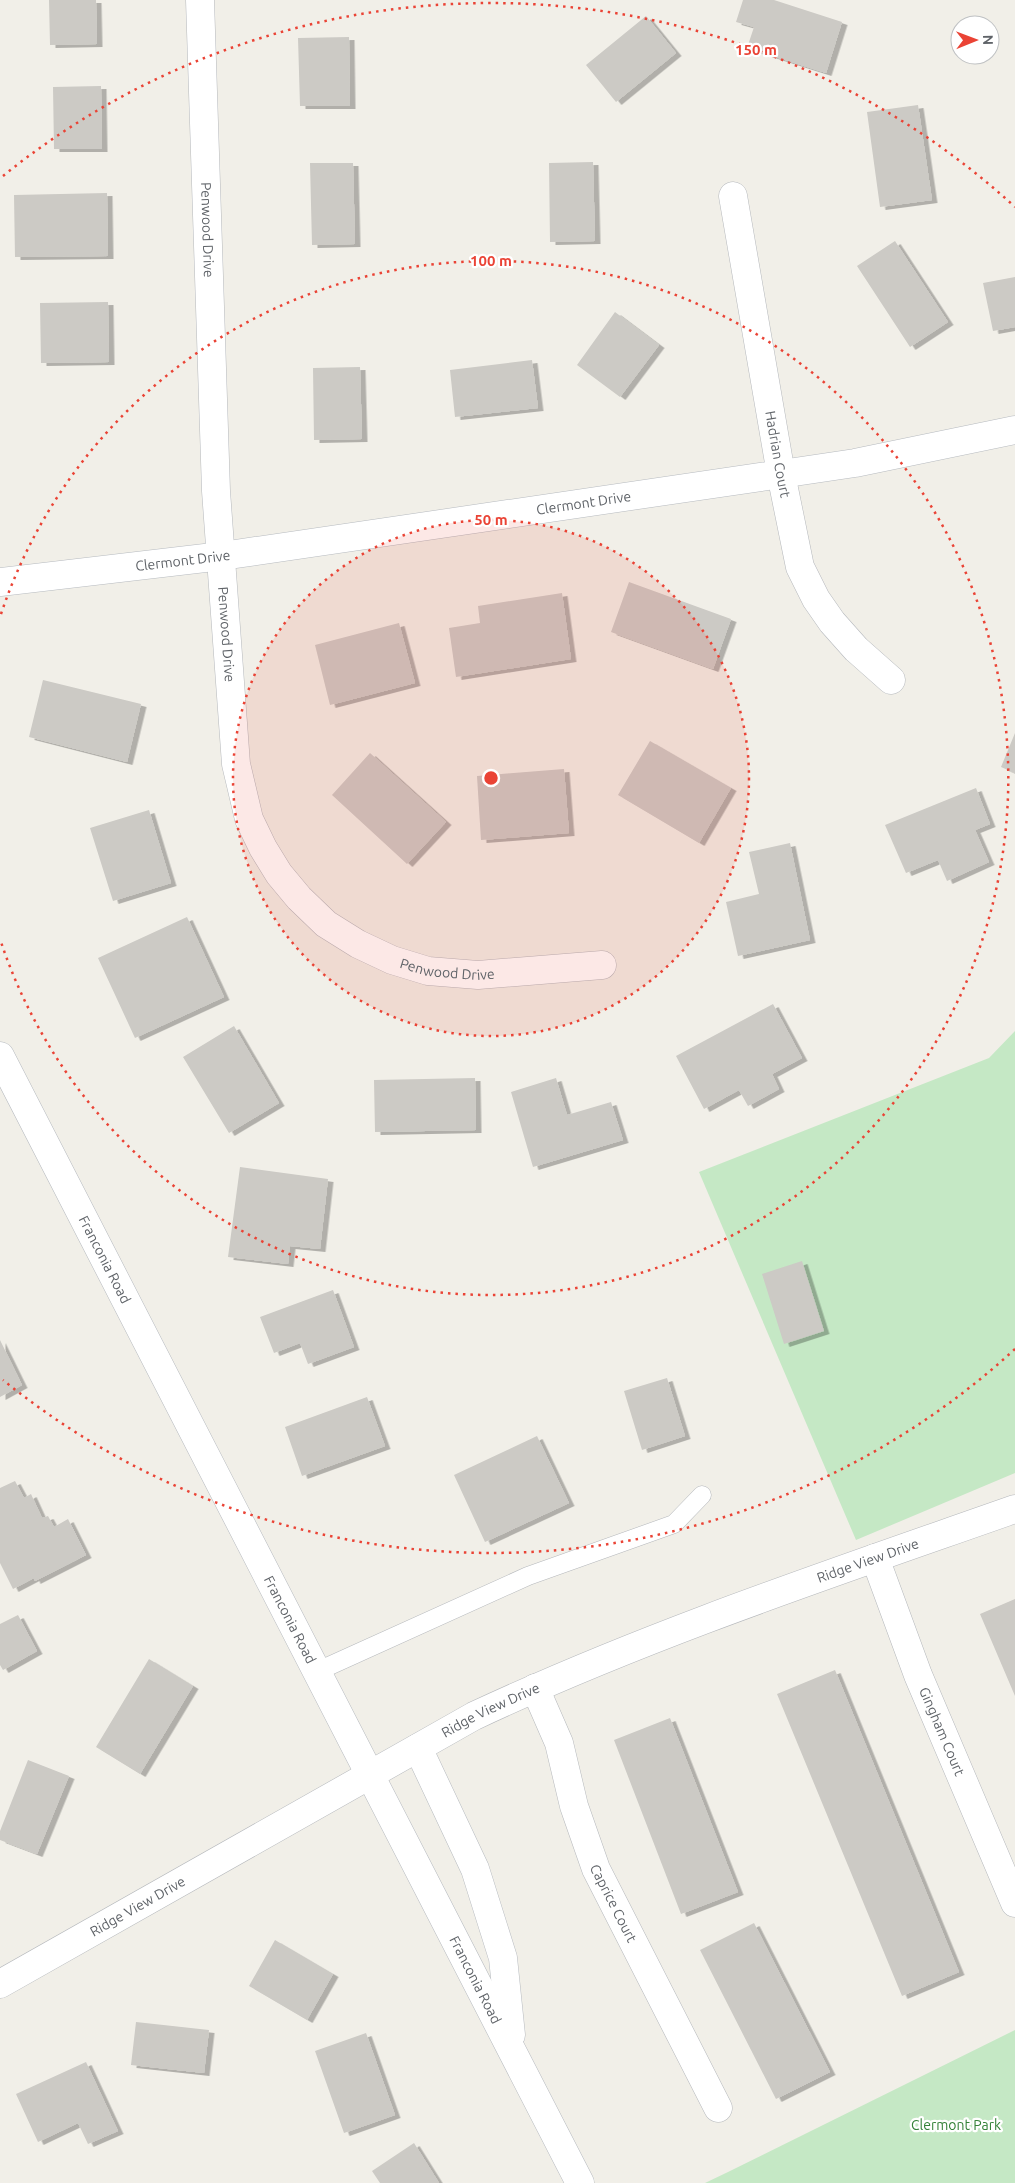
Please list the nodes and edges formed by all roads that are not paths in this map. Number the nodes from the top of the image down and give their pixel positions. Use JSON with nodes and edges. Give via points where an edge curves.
{"nodes":[{"id":1,"x":200,"y":0,"type":"edge"},
{"id":2,"x":733,"y":196,"type":"dead end"},
{"id":3,"x":1015,"y":430,"type":"edge"},
{"id":4,"x":781,"y":474,"type":"junction"},
{"id":5,"x":222,"y":556,"type":"junction"},
{"id":6,"x":0,"y":582,"type":"edge"},
{"id":7,"x":892,"y":680,"type":"dead end"},
{"id":8,"x":602,"y":965,"type":"dead end"},
{"id":9,"x":0,"y":1056,"type":"edge"},
{"id":10,"x":702,"y":1495,"type":"dead end"},
{"id":11,"x":1015,"y":1509,"type":"edge"},
{"id":12,"x":875,"y":1558,"type":"junction"},
{"id":13,"x":318,"y":1671,"type":"junction"},
{"id":14,"x":535,"y":1688,"type":"junction"},
{"id":15,"x":418,"y":1748,"type":"junction"},
{"id":16,"x":371,"y":1774,"type":"junction"},
{"id":17,"x":1015,"y":1903,"type":"edge"},
{"id":18,"x":0,"y":1984,"type":"edge"},
{"id":19,"x":512,"y":2051,"type":"junction"},
{"id":20,"x":718,"y":2108,"type":"dead end"},
{"id":21,"x":580,"y":2183,"type":"edge"}],
"edges":[{"from":1,"to":5,"type":"street","name":"Penwood Drive","via":[[216,492]]},
{"from":2,"to":4,"type":"street","name":"Hadrian Court"},
{"from":3,"to":4,"type":"street","name":"Clermont Drive","via":[[855,463]]},
{"from":4,"to":5,"type":"street","name":"Clermont Drive"},
{"from":4,"to":7,"type":"street","name":"Hadrian Court","via":[[800,568],[816,599],[856,649]]},
{"from":5,"to":6,"type":"street","name":"Clermont Drive"},
{"from":5,"to":8,"type":"street","name":"Penwood Drive","via":[[240,789],[263,848],[299,898],[326,924],[358,944],[392,960],[428,970],[478,976]]},
{"from":9,"to":13,"type":"street","name":"Franconia Road"},
{"from":10,"to":13,"type":"lane","via":[[674,1524],[528,1576]]},
{"from":11,"to":12,"type":"street","name":"Ridge View Drive"},
{"from":12,"to":14,"type":"street","name":"Ridge View Drive","via":[[691,1624]]},
{"from":12,"to":17,"type":"street","name":"Gingham Court","via":[[918,1675]]},
{"from":13,"to":16,"type":"street","name":"Franconia Road"},
{"from":14,"to":15,"type":"street","name":"Ridge View Drive","via":[[474,1716]]},
{"from":14,"to":20,"type":"street","name":"Caprice Court","via":[[559,1743],[574,1806],[596,1868]]},
{"from":15,"to":16,"type":"street","name":"Ridge View Drive"},
{"from":15,"to":19,"type":"street","via":[[475,1869],[504,1958]]},
{"from":16,"to":18,"type":"street","name":"Ridge View Drive"},
{"from":16,"to":19,"type":"street","name":"Franconia Road"},
{"from":19,"to":21,"type":"street","name":"Franconia Road"}]}
